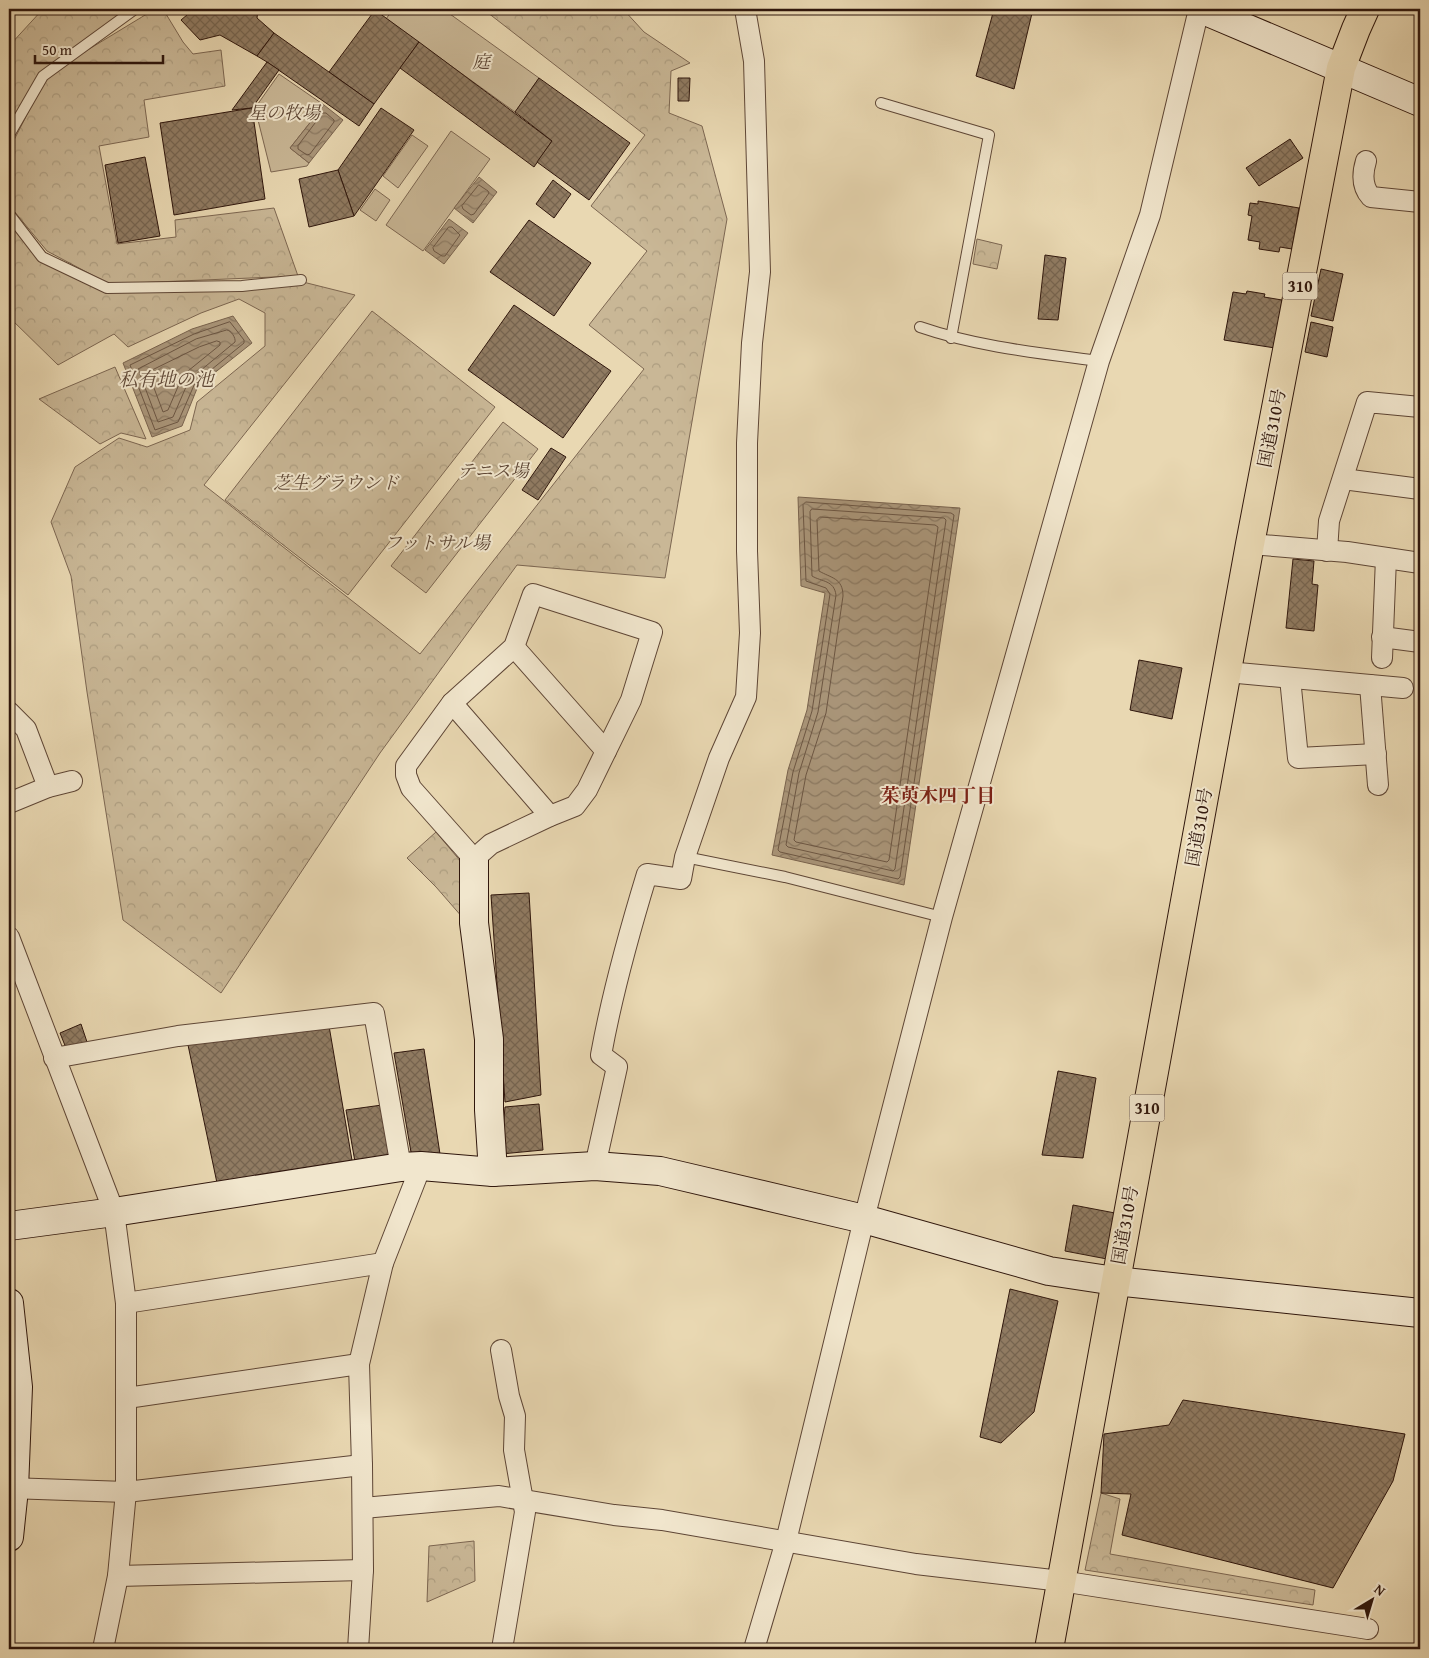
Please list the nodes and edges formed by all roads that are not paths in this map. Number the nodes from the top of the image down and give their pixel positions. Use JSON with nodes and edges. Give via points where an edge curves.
{"nodes":[{"id":1,"x":135,"y":9,"type":"edge"},
{"id":2,"x":745,"y":9,"type":"edge"},
{"id":3,"x":1200,"y":9,"type":"edge"},
{"id":4,"x":1365,"y":9,"type":"edge"},
{"id":5,"x":1341,"y":68,"type":"junction"},
{"id":6,"x":1420,"y":102,"type":"edge"},
{"id":7,"x":881,"y":104,"type":"dead end"},
{"id":8,"x":9,"y":135,"type":"edge"},
{"id":9,"x":1366,"y":161,"type":"dead end"},
{"id":10,"x":1420,"y":202,"type":"edge"},
{"id":11,"x":9,"y":214,"type":"edge"},
{"id":12,"x":301,"y":280,"type":"dead end"},
{"id":13,"x":920,"y":327,"type":"dead end"},
{"id":14,"x":952,"y":338,"type":"junction"},
{"id":15,"x":1099,"y":361,"type":"junction"},
{"id":16,"x":1420,"y":406,"type":"edge"},
{"id":17,"x":1343,"y":479,"type":"junction"},
{"id":18,"x":1420,"y":489,"type":"edge"},
{"id":19,"x":1250,"y":544,"type":"junction"},
{"id":20,"x":1327,"y":550,"type":"junction"},
{"id":21,"x":1386,"y":558,"type":"junction"},
{"id":22,"x":1420,"y":563,"type":"edge"},
{"id":23,"x":1382,"y":637,"type":"junction"},
{"id":24,"x":1420,"y":642,"type":"edge"},
{"id":25,"x":514,"y":647,"type":"junction"},
{"id":26,"x":1382,"y":658,"type":"dead end"},
{"id":27,"x":1227,"y":672,"type":"junction"},
{"id":28,"x":1290,"y":678,"type":"junction"},
{"id":29,"x":1370,"y":685,"type":"junction"},
{"id":30,"x":1403,"y":688,"type":"dead end"},
{"id":31,"x":452,"y":703,"type":"junction"},
{"id":32,"x":9,"y":712,"type":"edge"},
{"id":33,"x":606,"y":751,"type":"junction"},
{"id":34,"x":1376,"y":754,"type":"junction"},
{"id":35,"x":72,"y":781,"type":"dead end"},
{"id":36,"x":1378,"y":784,"type":"dead end"},
{"id":37,"x":48,"y":787,"type":"junction"},
{"id":38,"x":9,"y":803,"type":"edge"},
{"id":39,"x":550,"y":816,"type":"junction"},
{"id":40,"x":685,"y":857,"type":"junction"},
{"id":41,"x":474,"y":859,"type":"junction"},
{"id":42,"x":942,"y":917,"type":"junction"},
{"id":43,"x":9,"y":937,"type":"edge"},
{"id":44,"x":54,"y":1058,"type":"junction"},
{"id":45,"x":411,"y":1166,"type":"junction"},
{"id":46,"x":595,"y":1166,"type":"junction"},
{"id":47,"x":493,"y":1172,"type":"junction"},
{"id":48,"x":114,"y":1212,"type":"junction"},
{"id":49,"x":864,"y":1219,"type":"junction"},
{"id":50,"x":9,"y":1226,"type":"edge"},
{"id":51,"x":383,"y":1263,"type":"junction"},
{"id":52,"x":1115,"y":1281,"type":"junction"},
{"id":53,"x":9,"y":1303,"type":"edge"},
{"id":54,"x":126,"y":1304,"type":"junction"},
{"id":55,"x":1420,"y":1313,"type":"edge"},
{"id":56,"x":501,"y":1350,"type":"dead end"},
{"id":57,"x":359,"y":1364,"type":"junction"},
{"id":58,"x":127,"y":1398,"type":"junction"},
{"id":59,"x":362,"y":1465,"type":"junction"},
{"id":60,"x":12,"y":1488,"type":"edge"},
{"id":61,"x":126,"y":1492,"type":"junction"},
{"id":62,"x":522,"y":1500,"type":"junction"},
{"id":63,"x":363,"y":1508,"type":"junction"},
{"id":64,"x":9,"y":1537,"type":"edge"},
{"id":65,"x":786,"y":1541,"type":"junction"},
{"id":66,"x":364,"y":1570,"type":"junction"},
{"id":67,"x":118,"y":1576,"type":"junction"},
{"id":68,"x":1061,"y":1581,"type":"junction"},
{"id":69,"x":1368,"y":1629,"type":"dead end"},
{"id":70,"x":103,"y":1649,"type":"edge"},
{"id":71,"x":358,"y":1649,"type":"edge"},
{"id":72,"x":502,"y":1649,"type":"edge"},
{"id":73,"x":754,"y":1649,"type":"edge"},
{"id":74,"x":1049,"y":1649,"type":"edge"}],
"edges":[{"from":1,"to":8,"type":"lane","via":[[43,76]]},
{"from":2,"to":40,"type":"street","via":[[754,61],[760,272],[752,343],[747,443],[750,633],[746,697],[718,758]]},
{"from":3,"to":5,"type":"street"},
{"from":3,"to":15,"type":"street","via":[[1150,215]]},
{"from":4,"to":5,"type":"highway","name":"国道310号","number":"310"},
{"from":5,"to":6,"type":"street"},
{"from":5,"to":19,"type":"highway","name":"国道310号","number":"310"},
{"from":7,"to":14,"type":"lane","via":[[989,135]]},
{"from":9,"to":10,"type":"street","via":[[1363,171],[1365,190],[1371,197]]},
{"from":11,"to":12,"type":"lane","via":[[42,257],[107,288],[242,286]]},
{"from":13,"to":14,"type":"lane"},
{"from":14,"to":15,"type":"lane"},
{"from":15,"to":42,"type":"street"},
{"from":16,"to":17,"type":"street","via":[[1358,401]]},
{"from":17,"to":18,"type":"street"},
{"from":17,"to":20,"type":"street","via":[[1329,521]]},
{"from":19,"to":20,"type":"street"},
{"from":19,"to":27,"type":"highway","name":"国道310号","number":"310"},
{"from":20,"to":21,"type":"street"},
{"from":21,"to":22,"type":"street"},
{"from":21,"to":23,"type":"street"},
{"from":23,"to":24,"type":"street"},
{"from":23,"to":26,"type":"street"},
{"from":25,"to":31,"type":"street"},
{"from":25,"to":33,"type":"street"},
{"from":25,"to":33,"type":"street","via":[[533,594],[652,632],[631,700]]},
{"from":27,"to":28,"type":"street"},
{"from":27,"to":52,"type":"highway","name":"国道310号","number":"310"},
{"from":28,"to":29,"type":"street"},
{"from":28,"to":34,"type":"street","via":[[1298,758]]},
{"from":29,"to":30,"type":"street"},
{"from":29,"to":34,"type":"street"},
{"from":31,"to":39,"type":"street"},
{"from":31,"to":41,"type":"street","via":[[406,766],[406,774],[410,788]]},
{"from":32,"to":37,"type":"street","via":[[26,729]]},
{"from":33,"to":39,"type":"street","via":[[588,790],[575,806]]},
{"from":34,"to":36,"type":"street"},
{"from":35,"to":37,"type":"street"},
{"from":37,"to":38,"type":"street"},
{"from":39,"to":41,"type":"street","via":[[490,844]]},
{"from":40,"to":42,"type":"lane","via":[[785,877]]},
{"from":40,"to":46,"type":"street","via":[[681,879],[647,874],[600,1055],[617,1067]]},
{"from":41,"to":47,"type":"street","via":[[474,923],[489,1039]]},
{"from":42,"to":49,"type":"street"},
{"from":43,"to":44,"type":"street"},
{"from":44,"to":45,"type":"street","via":[[178,1036],[374,1013]]},
{"from":44,"to":48,"type":"street"},
{"from":45,"to":47,"type":"street"},
{"from":45,"to":48,"type":"street"},
{"from":45,"to":51,"type":"street"},
{"from":46,"to":47,"type":"street"},
{"from":46,"to":49,"type":"street","via":[[660,1171]]},
{"from":48,"to":50,"type":"street"},
{"from":48,"to":54,"type":"street"},
{"from":49,"to":52,"type":"street","via":[[1050,1271]]},
{"from":49,"to":65,"type":"street"},
{"from":51,"to":54,"type":"street"},
{"from":51,"to":57,"type":"street"},
{"from":52,"to":55,"type":"street"},
{"from":52,"to":68,"type":"highway","name":"国道310号","number":"310"},
{"from":53,"to":60,"type":"street","via":[[18,1388]]},
{"from":54,"to":58,"type":"street"},
{"from":56,"to":62,"type":"street","via":[[515,1416],[514,1450]]},
{"from":57,"to":58,"type":"street"},
{"from":57,"to":59,"type":"street"},
{"from":58,"to":61,"type":"street"},
{"from":59,"to":61,"type":"street"},
{"from":59,"to":63,"type":"street"},
{"from":60,"to":61,"type":"street"},
{"from":60,"to":64,"type":"street"},
{"from":61,"to":67,"type":"street"},
{"from":62,"to":63,"type":"street","via":[[500,1496]]},
{"from":62,"to":65,"type":"street"},
{"from":62,"to":72,"type":"street","via":[[525,1512]]},
{"from":63,"to":66,"type":"street"},
{"from":65,"to":68,"type":"street","via":[[916,1564]]},
{"from":65,"to":73,"type":"street"},
{"from":66,"to":67,"type":"street"},
{"from":66,"to":71,"type":"street"},
{"from":67,"to":70,"type":"street"},
{"from":68,"to":69,"type":"street"},
{"from":68,"to":74,"type":"highway","name":"国道310号","number":"310"}]}
